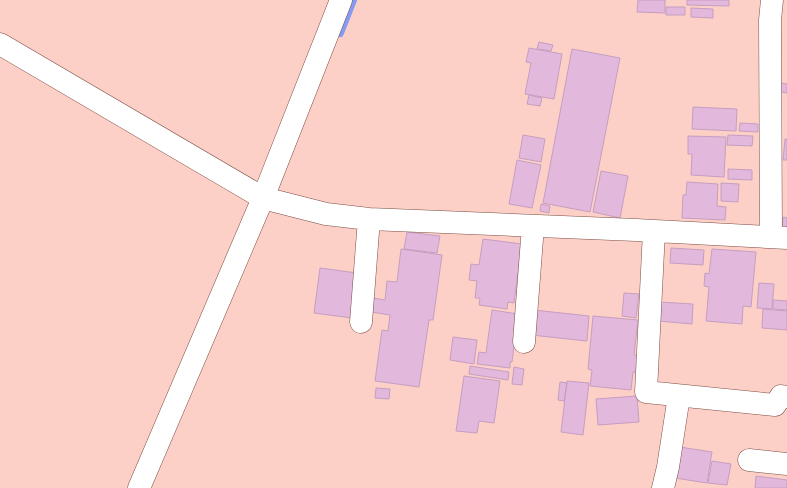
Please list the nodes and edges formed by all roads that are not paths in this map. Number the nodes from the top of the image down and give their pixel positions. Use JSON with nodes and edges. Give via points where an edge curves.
{"nodes":[{"id":1,"x":341,"y":0,"type":"edge"},
{"id":2,"x":772,"y":0,"type":"edge"},
{"id":3,"x":0,"y":44,"type":"edge"},
{"id":4,"x":262,"y":198,"type":"junction"},
{"id":5,"x":369,"y":219,"type":"junction"},
{"id":6,"x":533,"y":226,"type":"junction"},
{"id":7,"x":654,"y":231,"type":"junction"},
{"id":8,"x":779,"y":237,"type":"edge"},
{"id":9,"x":361,"y":322,"type":"dead end"},
{"id":10,"x":524,"y":342,"type":"dead end"},
{"id":11,"x":679,"y":396,"type":"junction"},
{"id":12,"x":787,"y":397,"type":"edge"},
{"id":13,"x":749,"y":460,"type":"dead end"},
{"id":14,"x":787,"y":464,"type":"edge"},
{"id":15,"x":139,"y":488,"type":"edge"},
{"id":16,"x":663,"y":488,"type":"edge"}],
"edges":[{"from":1,"to":4,"type":"street"},
{"from":2,"to":8,"type":"street","via":[[770,20]]},
{"from":3,"to":4,"type":"street"},
{"from":4,"to":5,"type":"street","via":[[326,214]]},
{"from":4,"to":15,"type":"street"},
{"from":5,"to":6,"type":"street"},
{"from":5,"to":9,"type":"street"},
{"from":6,"to":7,"type":"street"},
{"from":6,"to":10,"type":"street"},
{"from":7,"to":8,"type":"street"},
{"from":7,"to":11,"type":"street","via":[[646,392]]},
{"from":11,"to":12,"type":"street","via":[[775,405],[781,396]]},
{"from":11,"to":16,"type":"street"},
{"from":13,"to":14,"type":"street"}]}
